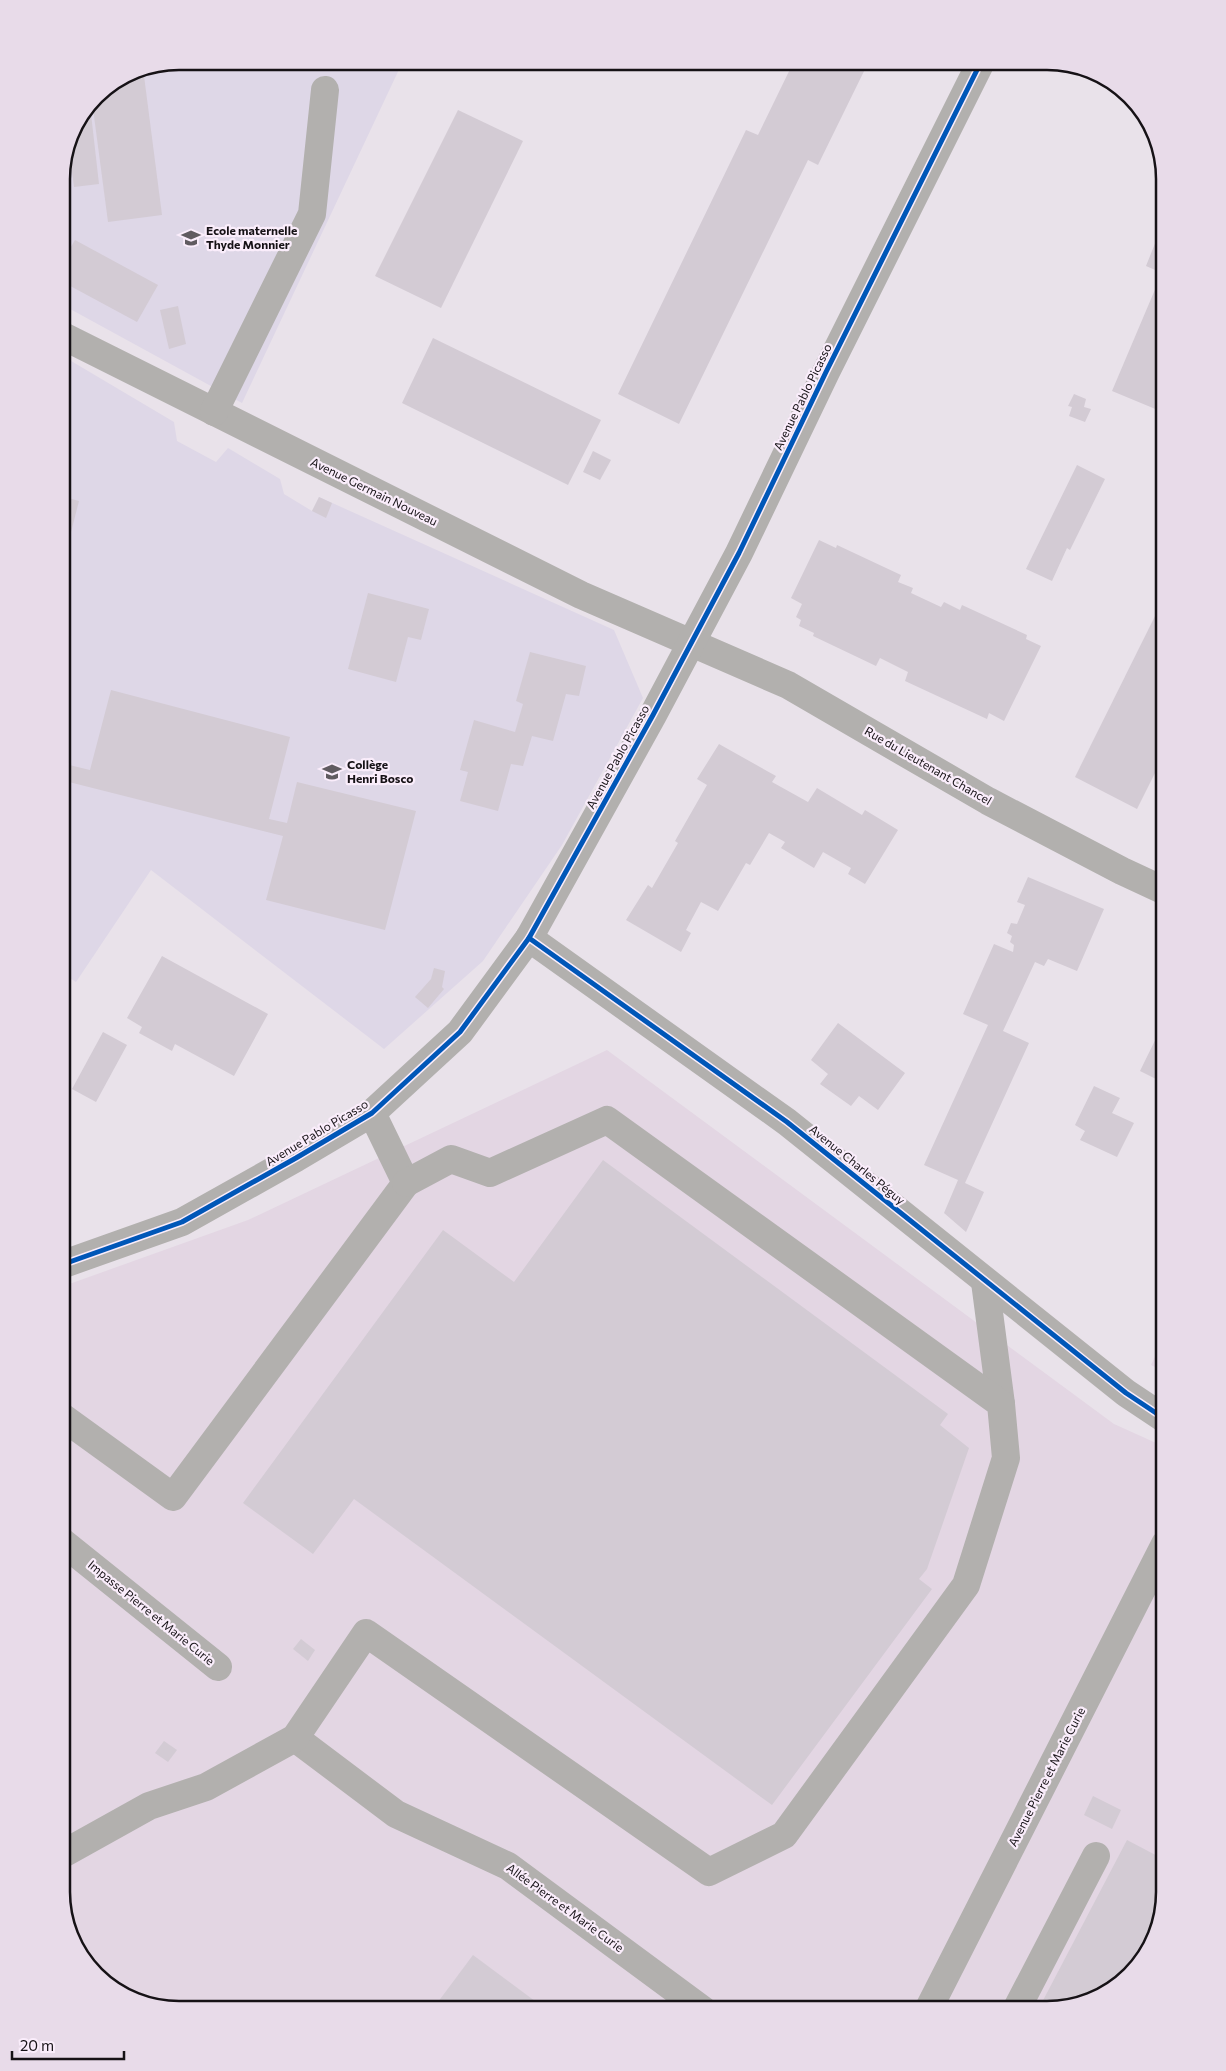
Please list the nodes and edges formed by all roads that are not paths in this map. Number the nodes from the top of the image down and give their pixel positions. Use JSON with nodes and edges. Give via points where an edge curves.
{"nodes":[{"id":1,"x":976,"y":70,"type":"edge"},
{"id":2,"x":326,"y":90,"type":"dead end"},
{"id":3,"x":70,"y":338,"type":"edge"},
{"id":4,"x":214,"y":412,"type":"junction"},
{"id":5,"x":691,"y":641,"type":"junction"},
{"id":6,"x":1156,"y":886,"type":"edge"},
{"id":7,"x":529,"y":938,"type":"junction"},
{"id":8,"x":372,"y":1113,"type":"junction"},
{"id":9,"x":406,"y":1183,"type":"junction"},
{"id":10,"x":70,"y":1263,"type":"edge"},
{"id":11,"x":985,"y":1282,"type":"junction"},
{"id":12,"x":1001,"y":1404,"type":"junction"},
{"id":13,"x":1156,"y":1412,"type":"edge"},
{"id":14,"x":70,"y":1423,"type":"edge"},
{"id":15,"x":70,"y":1548,"type":"edge"},
{"id":16,"x":1156,"y":1562,"type":"edge"},
{"id":17,"x":218,"y":1667,"type":"dead end"},
{"id":18,"x":295,"y":1738,"type":"junction"},
{"id":19,"x":70,"y":1850,"type":"edge"},
{"id":20,"x":1096,"y":1856,"type":"dead end"},
{"id":21,"x":691,"y":2001,"type":"edge"},
{"id":22,"x":933,"y":2001,"type":"edge"},
{"id":23,"x":1021,"y":2001,"type":"edge"}],
"edges":[{"from":1,"to":5,"type":"street","name":"Avenue Pablo Picasso","via":[[739,553]]},
{"from":2,"to":4,"type":"street","via":[[312,214]]},
{"from":3,"to":4,"type":"street","name":"Avenue Germain Nouveau"},
{"from":4,"to":5,"type":"street","name":"Avenue Germain Nouveau","via":[[581,595]]},
{"from":5,"to":6,"type":"street","name":"Rue du Lieutenant Chancel","via":[[788,685],[988,801]]},
{"from":5,"to":7,"type":"street","name":"Avenue Pablo Picasso","via":[[654,715]]},
{"from":7,"to":8,"type":"street","name":"Avenue Pablo Picasso","via":[[460,1032]]},
{"from":7,"to":11,"type":"street","name":"Avenue Charles Péguy","via":[[787,1122]]},
{"from":8,"to":9,"type":"street"},
{"from":8,"to":10,"type":"street","name":"Avenue Pablo Picasso","via":[[182,1222]]},
{"from":9,"to":12,"type":"street","via":[[451,1158],[490,1173],[607,1120]]},
{"from":9,"to":14,"type":"street","via":[[173,1497]]},
{"from":11,"to":12,"type":"street"},
{"from":11,"to":13,"type":"street","name":"Avenue Charles Péguy","via":[[1126,1394]]},
{"from":12,"to":18,"type":"street","via":[[1006,1458],[966,1585],[784,1835],[710,1872],[366,1632]]},
{"from":15,"to":17,"type":"street","name":"Impasse Pierre et Marie Curie"},
{"from":16,"to":22,"type":"street","name":"Avenue Pierre et Marie Curie"},
{"from":18,"to":19,"type":"street","via":[[206,1788],[149,1806]]},
{"from":18,"to":21,"type":"street","name":"Allée Pierre et Marie Curie","via":[[396,1814],[508,1866]]},
{"from":20,"to":23,"type":"street"}]}
